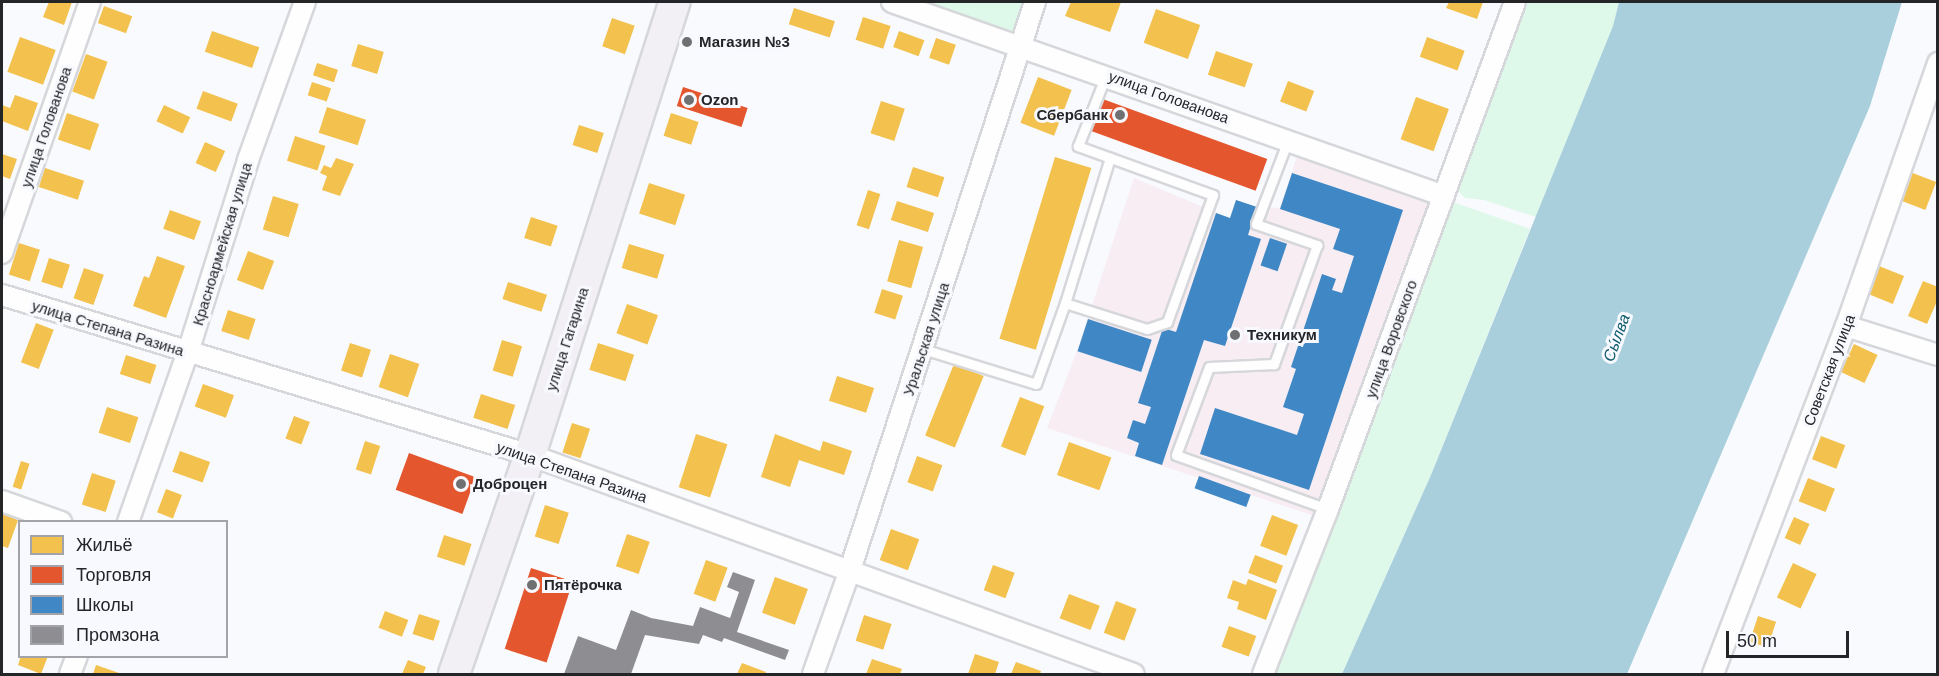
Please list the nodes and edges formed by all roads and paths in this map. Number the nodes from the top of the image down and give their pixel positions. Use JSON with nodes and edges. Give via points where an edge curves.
{"nodes":[{"id":1,"x":90,"y":2,"type":"edge"},
{"id":2,"x":305,"y":2,"type":"edge"},
{"id":3,"x":675,"y":2,"type":"edge"},
{"id":4,"x":892,"y":2,"type":"edge"},
{"id":5,"x":1035,"y":2,"type":"edge"},
{"id":6,"x":1515,"y":2,"type":"edge"},
{"id":7,"x":1022,"y":45,"type":"junction"},
{"id":8,"x":1938,"y":63,"type":"edge"},
{"id":9,"x":1106,"y":75,"type":"junction"},
{"id":10,"x":1288,"y":140,"type":"junction"},
{"id":11,"x":1110,"y":158,"type":"junction"},
{"id":12,"x":1444,"y":196,"type":"junction"},
{"id":13,"x":2,"y":253,"type":"edge"},
{"id":14,"x":2,"y":295,"type":"edge"},
{"id":15,"x":1065,"y":303,"type":"junction"},
{"id":16,"x":1846,"y":326,"type":"junction"},
{"id":17,"x":922,"y":349,"type":"junction"},
{"id":18,"x":188,"y":352,"type":"junction"},
{"id":19,"x":1938,"y":355,"type":"edge"},
{"id":20,"x":530,"y":455,"type":"junction"},
{"id":21,"x":2,"y":501,"type":"edge"},
{"id":22,"x":1328,"y":510,"type":"junction"},
{"id":23,"x":55,"y":520,"type":"edge"},
{"id":24,"x":129,"y":520,"type":"edge"},
{"id":25,"x":849,"y":573,"type":"junction"},
{"id":26,"x":77,"y":658,"type":"edge"},
{"id":27,"x":70,"y":675,"type":"edge"},
{"id":28,"x":454,"y":675,"type":"edge"},
{"id":29,"x":813,"y":675,"type":"edge"},
{"id":30,"x":1134,"y":675,"type":"edge"},
{"id":31,"x":1263,"y":675,"type":"edge"},
{"id":32,"x":1713,"y":675,"type":"edge"}],
"edges":[{"from":1,"to":13,"type":"street","name":"улица Голованова"},
{"from":2,"to":18,"type":"street","name":"Красноармейская улица","via":[[248,160]]},
{"from":3,"to":20,"type":"main road","name":"улица Гагарина"},
{"from":4,"to":7,"type":"street","name":"улица Голованова"},
{"from":5,"to":7,"type":"street","name":"Уральская улица"},
{"from":6,"to":12,"type":"street","name":"улица Воровского"},
{"from":7,"to":9,"type":"street","name":"улица Голованова"},
{"from":7,"to":17,"type":"street","name":"Уральская улица"},
{"from":8,"to":16,"type":"street","name":"Советская улица"},
{"from":9,"to":10,"type":"street","name":"улица Голованова"},
{"from":9,"to":11,"type":"lane","via":[[1078,146]]},
{"from":10,"to":12,"type":"street","name":"улица Голованова"},
{"from":10,"to":22,"type":"lane","via":[[1256,224],[1317,245],[1274,364],[1209,367],[1176,454]]},
{"from":11,"to":15,"type":"lane"},
{"from":11,"to":15,"type":"lane","via":[[1213,195],[1167,322],[1147,329]]},
{"from":12,"to":22,"type":"street","name":"улица Воровского"},
{"from":14,"to":18,"type":"street","name":"улица Степана Разина"},
{"from":15,"to":17,"type":"lane","via":[[1036,384]]},
{"from":16,"to":19,"type":"street"},
{"from":16,"to":32,"type":"street","name":"Советская улица"},
{"from":17,"to":25,"type":"street","name":"Уральская улица"},
{"from":18,"to":20,"type":"street","name":"улица Степана Разина"},
{"from":18,"to":24,"type":"street","name":"Красноармейская улица"},
{"from":20,"to":25,"type":"street","name":"улица Степана Разина"},
{"from":20,"to":28,"type":"main road","name":"улица Гагарина"},
{"from":21,"to":23,"type":"street"},
{"from":22,"to":31,"type":"street","name":"улица Воровского"},
{"from":25,"to":29,"type":"street","name":"Уральская улица"},
{"from":25,"to":30,"type":"street","name":"улица Степана Разина"},
{"from":26,"to":27,"type":"street"}]}
